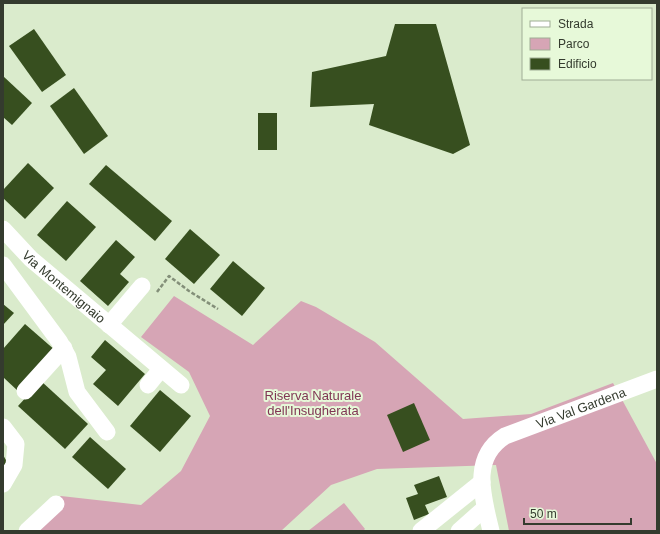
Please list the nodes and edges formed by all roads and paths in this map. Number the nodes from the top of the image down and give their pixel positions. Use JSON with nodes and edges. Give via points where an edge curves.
{"nodes":[{"id":1,"x":3,"y":229,"type":"edge"},
{"id":2,"x":3,"y":265,"type":"edge"},
{"id":3,"x":147,"y":292,"type":"joint"},
{"id":4,"x":218,"y":309,"type":"dead end"},
{"id":5,"x":109,"y":325,"type":"junction"},
{"id":6,"x":64,"y":348,"type":"junction"},
{"id":7,"x":161,"y":369,"type":"junction"},
{"id":8,"x":657,"y":379,"type":"edge"},
{"id":9,"x":148,"y":385,"type":"dead end"},
{"id":10,"x":181,"y":385,"type":"dead end"},
{"id":11,"x":24,"y":391,"type":"dead end"},
{"id":12,"x":3,"y":427,"type":"edge"},
{"id":13,"x":107,"y":432,"type":"dead end"},
{"id":14,"x":482,"y":482,"type":"junction"},
{"id":15,"x":3,"y":484,"type":"edge"},
{"id":16,"x":56,"y":504,"type":"dead end"},
{"id":17,"x":486,"y":508,"type":"junction"},
{"id":18,"x":27,"y":531,"type":"edge"},
{"id":19,"x":421,"y":531,"type":"edge"},
{"id":20,"x":459,"y":531,"type":"edge"},
{"id":21,"x":491,"y":531,"type":"edge"}],
"edges":[{"from":1,"to":5,"type":"street","name":"Via Montemignaio","via":[[31,258]]},
{"from":2,"to":6,"type":"street","name":"Via Montemignaio"},
{"from":3,"to":4,"type":"path","via":[[169,276]]},
{"from":3,"to":5,"type":"street","name":"Via Montemignaio"},
{"from":5,"to":7,"type":"street","name":"Via Montemignaio"},
{"from":6,"to":11,"type":"street"},
{"from":6,"to":13,"type":"street","name":"Via Montemignaio","via":[[77,392]]},
{"from":7,"to":9,"type":"street"},
{"from":7,"to":10,"type":"street","name":"Via Montemignaio"},
{"from":8,"to":14,"type":"street","name":"Via Val Gardena","via":[[505,436],[489,451],[484,460]]},
{"from":12,"to":15,"type":"street","via":[[16,444],[14,465]]},
{"from":14,"to":17,"type":"street"},
{"from":14,"to":19,"type":"street"},
{"from":16,"to":18,"type":"street"},
{"from":17,"to":20,"type":"street"},
{"from":17,"to":21,"type":"street"}]}
